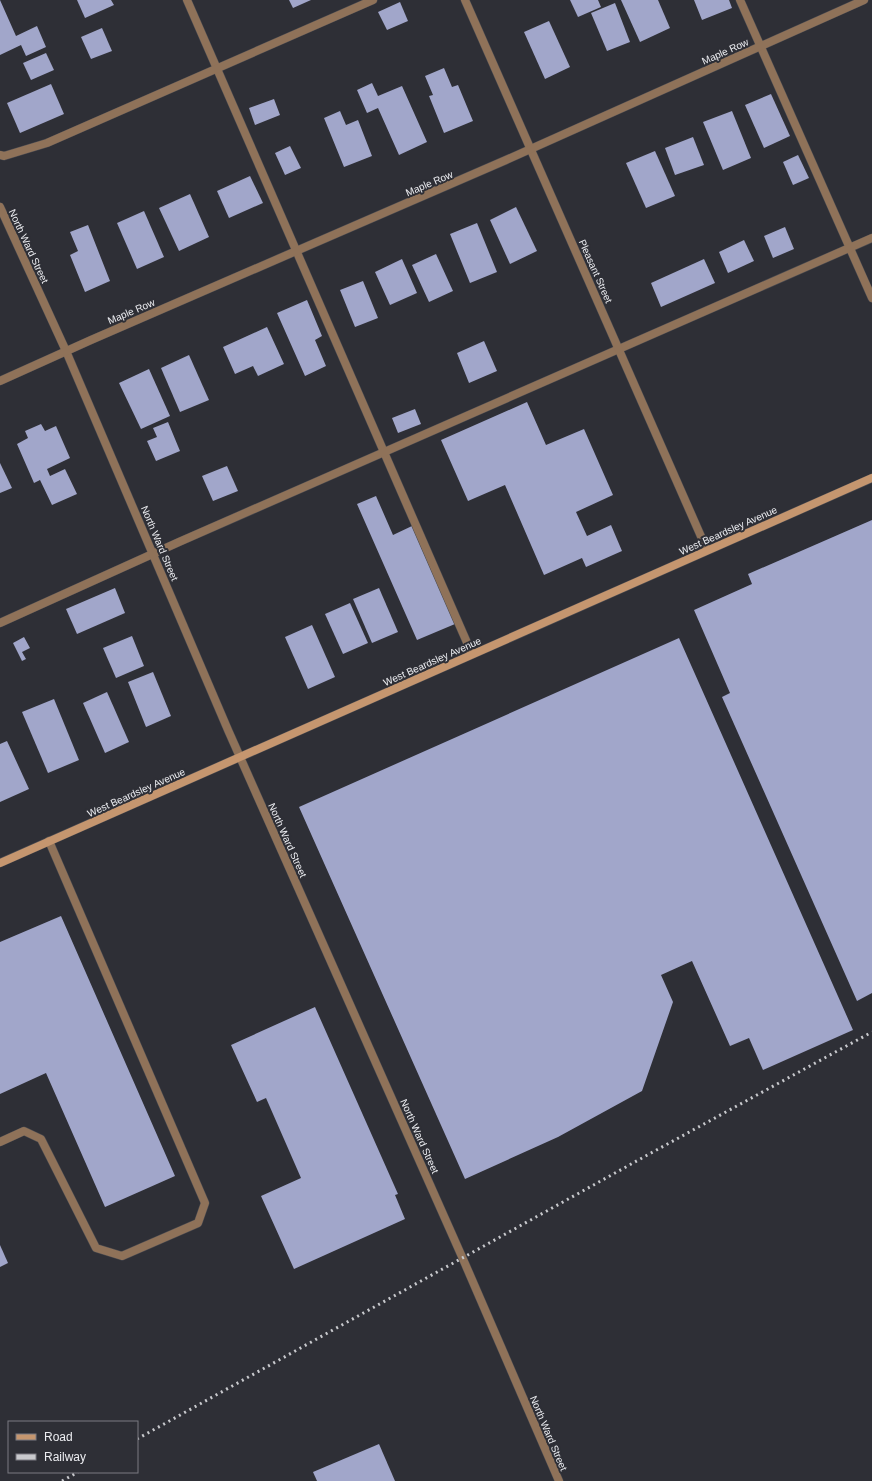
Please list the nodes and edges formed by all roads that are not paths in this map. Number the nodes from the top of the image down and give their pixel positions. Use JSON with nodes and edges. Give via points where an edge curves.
{"nodes":[{"id":1,"x":187,"y":0,"type":"edge"},
{"id":2,"x":373,"y":0,"type":"edge"},
{"id":3,"x":465,"y":0,"type":"edge"},
{"id":4,"x":740,"y":0,"type":"edge"},
{"id":5,"x":864,"y":0,"type":"edge"},
{"id":6,"x":760,"y":46,"type":"junction"},
{"id":7,"x":217,"y":69,"type":"junction"},
{"id":8,"x":531,"y":149,"type":"junction"},
{"id":9,"x":0,"y":155,"type":"edge"},
{"id":10,"x":0,"y":206,"type":"edge"},
{"id":11,"x":872,"y":238,"type":"edge"},
{"id":12,"x":850,"y":248,"type":"junction"},
{"id":13,"x":296,"y":251,"type":"junction"},
{"id":14,"x":872,"y":298,"type":"edge"},
{"id":15,"x":619,"y":349,"type":"junction"},
{"id":16,"x":66,"y":351,"type":"junction"},
{"id":17,"x":0,"y":381,"type":"edge"},
{"id":18,"x":384,"y":453,"type":"junction"},
{"id":19,"x":872,"y":478,"type":"edge"},
{"id":20,"x":707,"y":550,"type":"junction"},
{"id":21,"x":154,"y":554,"type":"junction"},
{"id":22,"x":0,"y":623,"type":"edge"},
{"id":23,"x":472,"y":654,"type":"junction"},
{"id":24,"x":240,"y":757,"type":"junction"},
{"id":25,"x":49,"y":842,"type":"junction"},
{"id":26,"x":0,"y":863,"type":"edge"},
{"id":27,"x":0,"y":1142,"type":"edge"},
{"id":28,"x":559,"y":1481,"type":"edge"}],
"edges":[{"from":1,"to":7,"type":"street"},
{"from":2,"to":7,"type":"street"},
{"from":3,"to":8,"type":"street","name":"Pleasant Street"},
{"from":4,"to":6,"type":"street"},
{"from":5,"to":6,"type":"street","name":"Maple Row"},
{"from":6,"to":8,"type":"street","name":"Maple Row"},
{"from":6,"to":12,"type":"street"},
{"from":7,"to":9,"type":"street","via":[[47,143]]},
{"from":7,"to":13,"type":"street"},
{"from":8,"to":13,"type":"street","name":"Maple Row"},
{"from":8,"to":15,"type":"street","name":"Pleasant Street"},
{"from":10,"to":16,"type":"street","name":"North Ward Street"},
{"from":11,"to":12,"type":"street"},
{"from":12,"to":14,"type":"street"},
{"from":12,"to":15,"type":"street"},
{"from":13,"to":16,"type":"street","name":"Maple Row"},
{"from":13,"to":18,"type":"street"},
{"from":15,"to":18,"type":"street"},
{"from":15,"to":20,"type":"street","name":"Pleasant Street"},
{"from":16,"to":17,"type":"street","name":"Maple Row"},
{"from":16,"to":21,"type":"street","name":"North Ward Street"},
{"from":18,"to":21,"type":"street"},
{"from":18,"to":23,"type":"street"},
{"from":19,"to":20,"type":"main road","name":"West Beardsley Avenue"},
{"from":20,"to":23,"type":"main road","name":"West Beardsley Avenue"},
{"from":21,"to":22,"type":"street"},
{"from":21,"to":24,"type":"street","name":"North Ward Street"},
{"from":23,"to":24,"type":"main road","name":"West Beardsley Avenue"},
{"from":24,"to":25,"type":"main road","name":"West Beardsley Avenue"},
{"from":24,"to":28,"type":"street","name":"North Ward Street","via":[[463,1258]]},
{"from":25,"to":26,"type":"main road","name":"West Beardsley Avenue"},
{"from":25,"to":27,"type":"street","via":[[205,1203],[198,1223],[122,1256],[96,1248],[41,1139],[24,1131]]}]}
